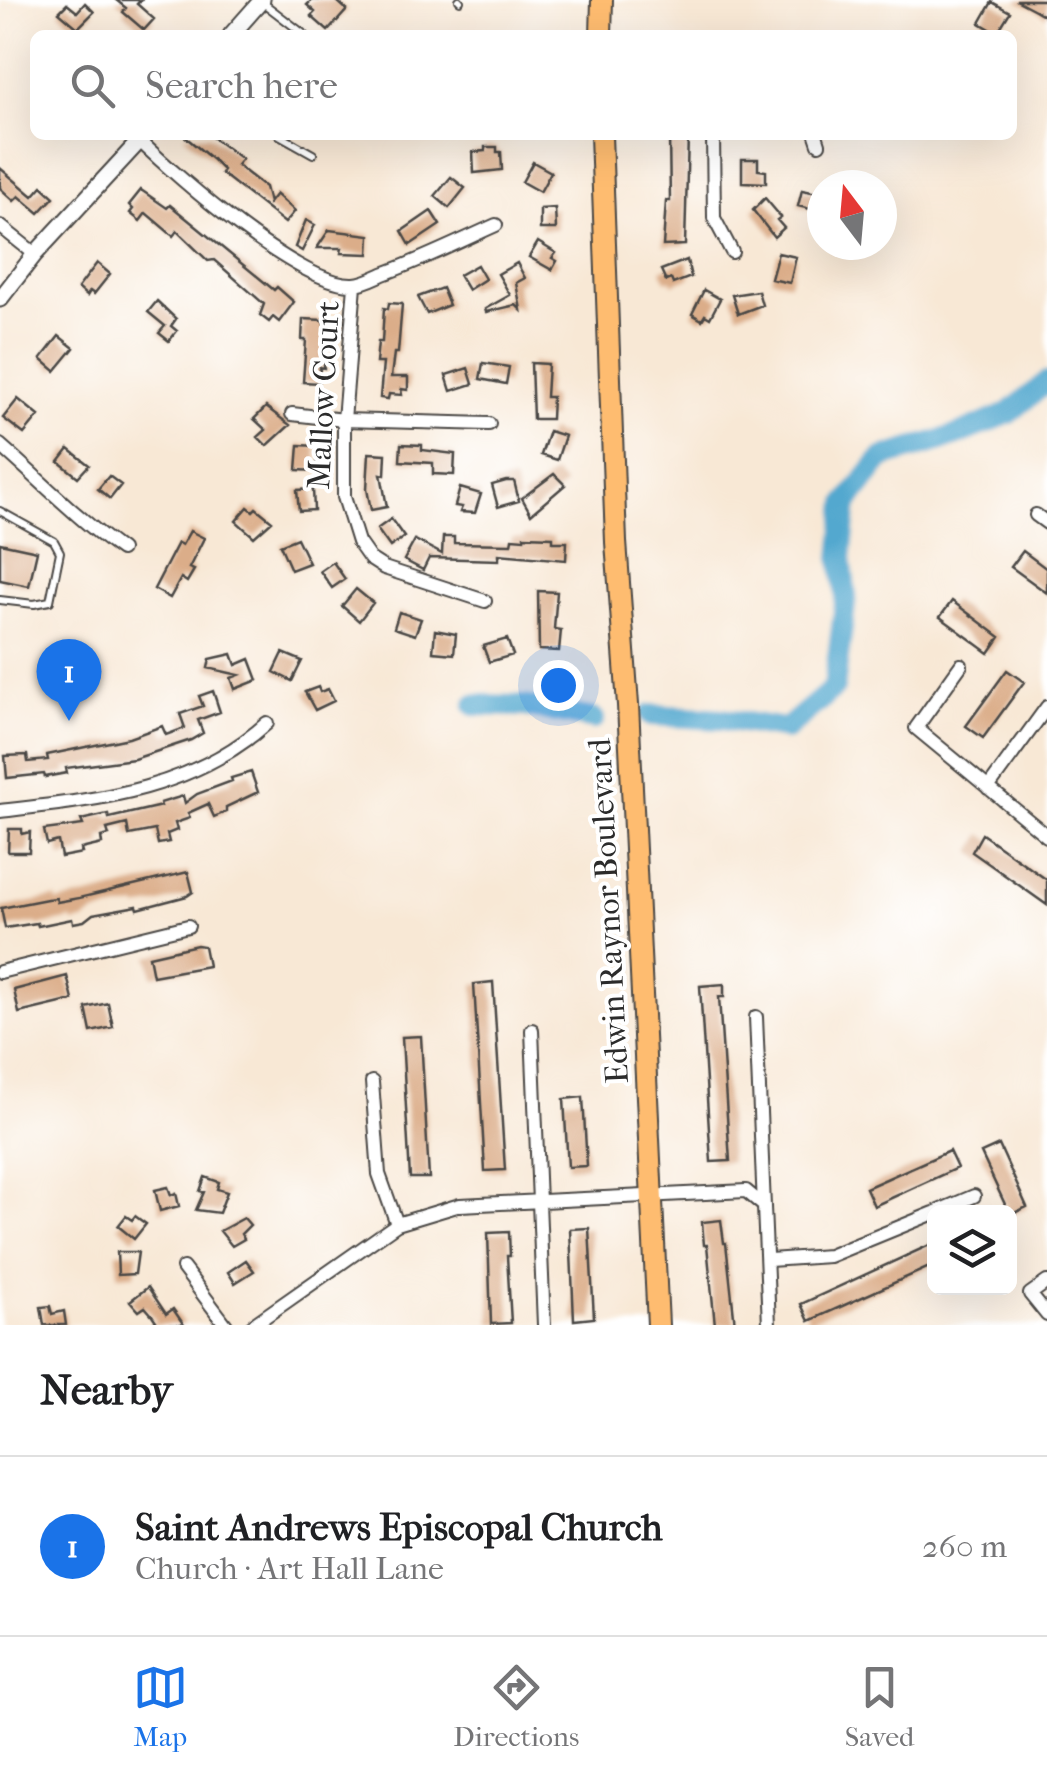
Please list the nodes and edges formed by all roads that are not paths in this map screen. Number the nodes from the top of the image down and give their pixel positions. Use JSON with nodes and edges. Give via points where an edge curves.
{"nodes":[{"id":1,"x":602,"y":0,"type":"edge"},
{"id":2,"x":261,"y":1,"type":"edge"},
{"id":3,"x":236,"y":30,"type":"edge"},
{"id":4,"x":299,"y":30,"type":"edge"},
{"id":5,"x":601,"y":30,"type":"edge"},
{"id":6,"x":140,"y":140,"type":"edge"},
{"id":7,"x":144,"y":140,"type":"edge"},
{"id":8,"x":288,"y":140,"type":"edge"},
{"id":9,"x":601,"y":140,"type":"edge"},
{"id":10,"x":713,"y":140,"type":"edge"},
{"id":11,"x":313,"y":154,"type":"dead end"},
{"id":12,"x":496,"y":225,"type":"dead end"},
{"id":13,"x":0,"y":226,"type":"edge"},
{"id":14,"x":732,"y":252,"type":"dead end"},
{"id":15,"x":35,"y":254,"type":"junction"},
{"id":16,"x":356,"y":284,"type":"junction"},
{"id":17,"x":0,"y":299,"type":"edge"},
{"id":18,"x":292,"y":414,"type":"dead end"},
{"id":19,"x":344,"y":420,"type":"junction"},
{"id":20,"x":489,"y":424,"type":"dead end"},
{"id":21,"x":0,"y":445,"type":"edge"},
{"id":22,"x":0,"y":511,"type":"edge"},
{"id":23,"x":121,"y":550,"type":"dead end"},
{"id":24,"x":0,"y":600,"type":"edge"},
{"id":25,"x":485,"y":601,"type":"dead end"},
{"id":26,"x":961,"y":665,"type":"dead end"},
{"id":27,"x":1046,"y":709,"type":"edge"},
{"id":28,"x":268,"y":723,"type":"dead end"},
{"id":29,"x":988,"y":788,"type":"junction"},
{"id":30,"x":0,"y":811,"type":"edge"},
{"id":31,"x":1047,"y":836,"type":"edge"},
{"id":32,"x":188,"y":926,"type":"dead end"},
{"id":33,"x":0,"y":972,"type":"edge"},
{"id":34,"x":756,"y":1017,"type":"dead end"},
{"id":35,"x":532,"y":1030,"type":"dead end"},
{"id":36,"x":372,"y":1082,"type":"dead end"},
{"id":37,"x":652,"y":1194,"type":"junction"},
{"id":38,"x":974,"y":1196,"type":"dead end"},
{"id":39,"x":540,"y":1200,"type":"junction"},
{"id":40,"x":953,"y":1205,"type":"edge"},
{"id":41,"x":764,"y":1206,"type":"junction"},
{"id":42,"x":927,"y":1216,"type":"edge"},
{"id":43,"x":397,"y":1224,"type":"junction"},
{"id":44,"x":769,"y":1260,"type":"junction"},
{"id":45,"x":183,"y":1268,"type":"dead end"},
{"id":46,"x":1047,"y":1282,"type":"edge"},
{"id":47,"x":1047,"y":1315,"type":"edge"},
{"id":48,"x":226,"y":1325,"type":"edge"},
{"id":49,"x":253,"y":1325,"type":"edge"},
{"id":50,"x":544,"y":1325,"type":"edge"},
{"id":51,"x":658,"y":1325,"type":"edge"},
{"id":52,"x":770,"y":1325,"type":"edge"}],
"edges":[{"from":1,"to":5,"type":"main road"},
{"from":2,"to":3,"type":"street"},
{"from":2,"to":4,"type":"lane"},
{"from":6,"to":15,"type":"street"},
{"from":7,"to":16,"type":"street","via":[[179,179],[266,246],[332,281]]},
{"from":8,"to":11,"type":"lane"},
{"from":9,"to":37,"type":"main road","name":"Edwin Raynor Boulevard"},
{"from":10,"to":14,"type":"street","via":[[714,218]]},
{"from":12,"to":16,"type":"street"},
{"from":13,"to":15,"type":"street"},
{"from":15,"to":17,"type":"street"},
{"from":16,"to":19,"type":"street","name":"Mallow Court"},
{"from":18,"to":19,"type":"street"},
{"from":19,"to":20,"type":"street"},
{"from":19,"to":25,"type":"street","name":"Mallow Court","via":[[344,498],[370,559]]},
{"from":21,"to":23,"type":"street"},
{"from":22,"to":24,"type":"lane","via":[[54,541],[60,552],[50,602]]},
{"from":26,"to":29,"type":"street","via":[[916,728]]},
{"from":27,"to":29,"type":"street"},
{"from":28,"to":30,"type":"street","via":[[188,774],[108,798]]},
{"from":29,"to":31,"type":"street"},
{"from":32,"to":33,"type":"street"},
{"from":34,"to":41,"type":"street"},
{"from":35,"to":39,"type":"street"},
{"from":36,"to":43,"type":"street","via":[[378,1174]]},
{"from":37,"to":39,"type":"street"},
{"from":37,"to":41,"type":"street","via":[[746,1191]]},
{"from":37,"to":51,"type":"main road","name":"Edwin Raynor Boulevard"},
{"from":38,"to":40,"type":"street"},
{"from":39,"to":43,"type":"street","via":[[460,1204]]},
{"from":39,"to":50,"type":"street"},
{"from":41,"to":44,"type":"street"},
{"from":42,"to":44,"type":"street","via":[[830,1256]]},
{"from":43,"to":49,"type":"street"},
{"from":44,"to":52,"type":"street"},
{"from":45,"to":48,"type":"street"},
{"from":46,"to":47,"type":"street","via":[[1030,1294]]}]}
